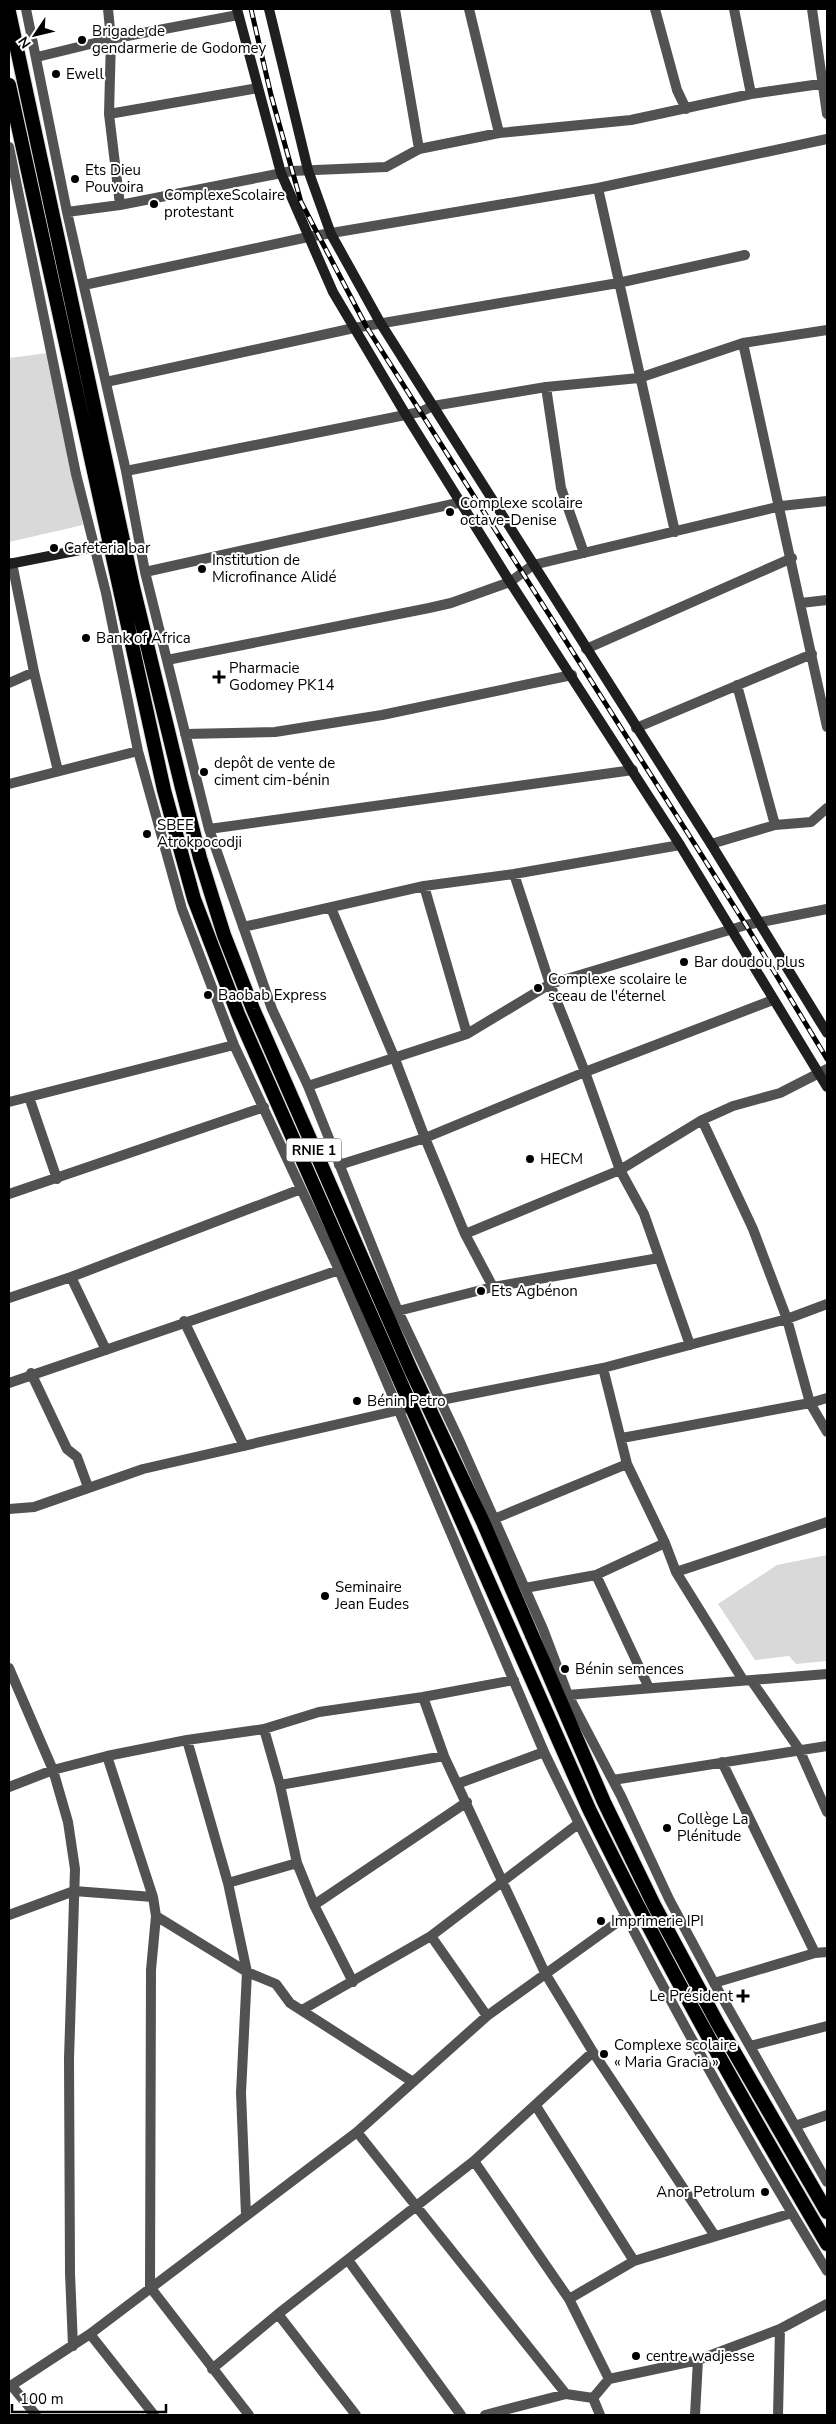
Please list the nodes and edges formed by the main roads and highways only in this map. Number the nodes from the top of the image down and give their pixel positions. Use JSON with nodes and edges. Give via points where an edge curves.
{"nodes":[{"id":1,"x":269,"y":9,"type":"edge"},
{"id":2,"x":9,"y":12,"type":"edge"},
{"id":3,"x":238,"y":12,"type":"edge"},
{"id":4,"x":9,"y":85,"type":"edge"},
{"id":5,"x":109,"y":546,"type":"junction"},
{"id":6,"x":10,"y":564,"type":"edge"},
{"id":7,"x":827,"y":1033,"type":"edge"},
{"id":8,"x":823,"y":1071,"type":"edge"},
{"id":9,"x":827,"y":1087,"type":"edge"},
{"id":10,"x":412,"y":1407,"type":"junction"},
{"id":11,"x":827,"y":2212,"type":"edge"},
{"id":12,"x":827,"y":2244,"type":"edge"}],
"edges":[{"from":1,"to":7,"type":"main road","via":[[308,170],[331,234],[381,324]]},
{"from":2,"to":10,"type":"highway","number":"RNIE 1","via":[[133,587],[206,877],[224,935]]},
{"from":3,"to":8,"type":"main road","via":[[281,173],[334,292],[510,582],[680,845],[773,1000]]},
{"from":4,"to":5,"type":"highway","number":"RNIE 1"},
{"from":5,"to":6,"type":"main road"},
{"from":5,"to":10,"type":"highway","number":"RNIE 1","via":[[164,790],[204,930]]},
{"from":8,"to":9,"type":"main road"},
{"from":10,"to":11,"type":"highway","number":"RNIE 1","via":[[483,1522],[604,1802],[650,1896],[747,2075]]},
{"from":10,"to":12,"type":"highway","number":"RNIE 1","via":[[534,1688],[639,1911],[701,2026]]}]}
